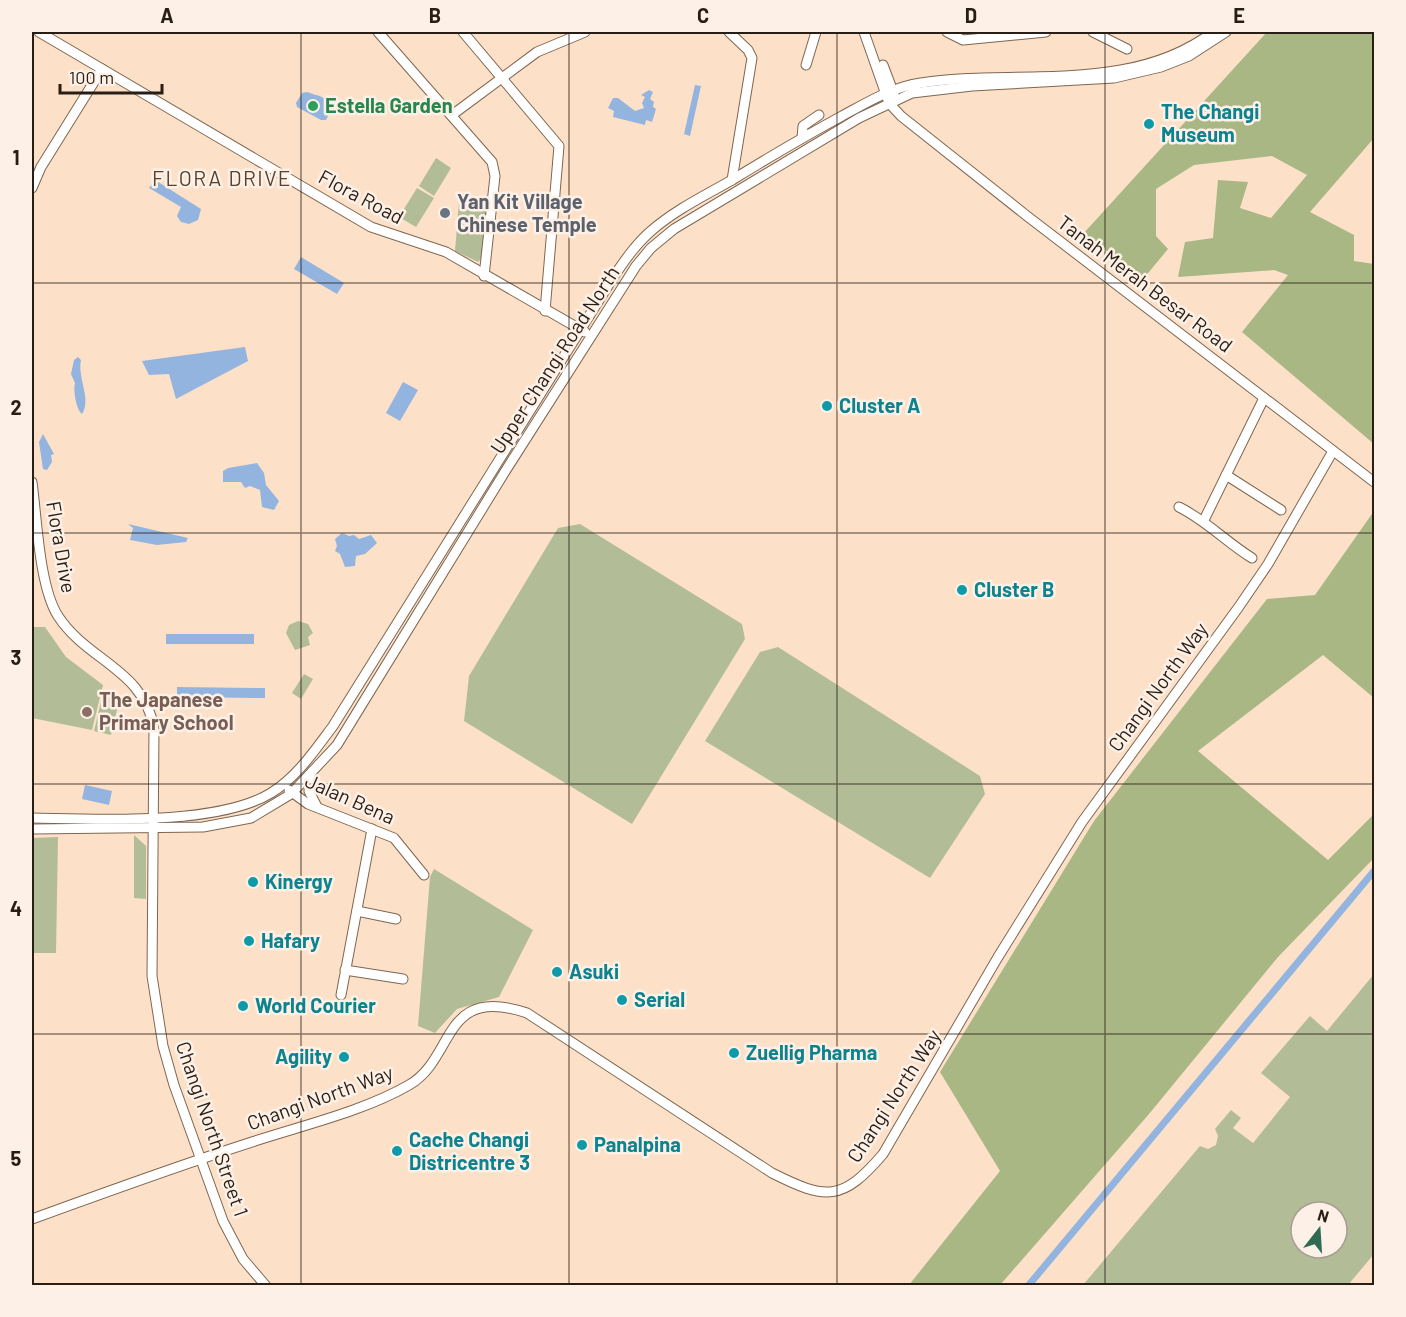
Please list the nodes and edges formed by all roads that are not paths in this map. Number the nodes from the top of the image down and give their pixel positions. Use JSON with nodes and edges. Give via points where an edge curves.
{"nodes":[{"id":1,"x":39,"y":32,"type":"edge"},
{"id":2,"x":378,"y":32,"type":"edge"},
{"id":3,"x":463,"y":32,"type":"edge"},
{"id":4,"x":585,"y":32,"type":"edge"},
{"id":5,"x":729,"y":32,"type":"edge"},
{"id":6,"x":816,"y":32,"type":"edge"},
{"id":7,"x":864,"y":32,"type":"edge"},
{"id":8,"x":871,"y":32,"type":"edge"},
{"id":9,"x":947,"y":32,"type":"edge"},
{"id":10,"x":1046,"y":32,"type":"edge"},
{"id":11,"x":1093,"y":32,"type":"edge"},
{"id":12,"x":1213,"y":32,"type":"edge"},
{"id":13,"x":1226,"y":32,"type":"edge"},
{"id":14,"x":1127,"y":49,"type":"dead end"},
{"id":15,"x":806,"y":65,"type":"dead end"},
{"id":16,"x":884,"y":68,"type":"junction"},
{"id":17,"x":102,"y":69,"type":"junction"},
{"id":18,"x":501,"y":77,"type":"junction"},
{"id":19,"x":882,"y":79,"type":"junction"},
{"id":20,"x":910,"y":85,"type":"junction"},
{"id":21,"x":889,"y":91,"type":"junction"},
{"id":22,"x":868,"y":102,"type":"junction"},
{"id":23,"x":893,"y":102,"type":"junction"},
{"id":24,"x":452,"y":115,"type":"junction"},
{"id":25,"x":819,"y":115,"type":"dead end"},
{"id":26,"x":802,"y":138,"type":"junction"},
{"id":27,"x":732,"y":180,"type":"junction"},
{"id":28,"x":32,"y":188,"type":"edge"},
{"id":29,"x":484,"y":276,"type":"junction"},
{"id":30,"x":545,"y":311,"type":"junction"},
{"id":31,"x":580,"y":329,"type":"junction"},
{"id":32,"x":592,"y":336,"type":"junction"},
{"id":33,"x":1263,"y":398,"type":"junction"},
{"id":34,"x":1333,"y":452,"type":"junction"},
{"id":35,"x":1226,"y":475,"type":"junction"},
{"id":36,"x":32,"y":482,"type":"edge"},
{"id":37,"x":1374,"y":482,"type":"edge"},
{"id":38,"x":1179,"y":507,"type":"dead end"},
{"id":39,"x":1281,"y":510,"type":"dead end"},
{"id":40,"x":1204,"y":520,"type":"junction"},
{"id":41,"x":1252,"y":558,"type":"dead end"},
{"id":42,"x":436,"y":559,"type":"junction"},
{"id":43,"x":452,"y":560,"type":"junction"},
{"id":44,"x":310,"y":776,"type":"junction"},
{"id":45,"x":284,"y":784,"type":"junction"},
{"id":46,"x":291,"y":794,"type":"junction"},
{"id":47,"x":318,"y":809,"type":"junction"},
{"id":48,"x":152,"y":817,"type":"junction"},
{"id":49,"x":32,"y":818,"type":"edge"},
{"id":50,"x":32,"y":829,"type":"edge"},
{"id":51,"x":372,"y":829,"type":"junction"},
{"id":52,"x":152,"y":830,"type":"junction"},
{"id":53,"x":424,"y":875,"type":"dead end"},
{"id":54,"x":357,"y":911,"type":"junction"},
{"id":55,"x":396,"y":919,"type":"dead end"},
{"id":56,"x":345,"y":970,"type":"junction"},
{"id":57,"x":403,"y":979,"type":"dead end"},
{"id":58,"x":341,"y":995,"type":"dead end"},
{"id":59,"x":201,"y":1158,"type":"junction"},
{"id":60,"x":32,"y":1219,"type":"edge"},
{"id":61,"x":258,"y":1278,"type":"junction"},
{"id":62,"x":250,"y":1285,"type":"edge"},
{"id":63,"x":266,"y":1286,"type":"edge"}],
"edges":[{"from":1,"to":17,"type":"street","name":"Flora Road"},
{"from":2,"to":24,"type":"street"},
{"from":3,"to":18,"type":"street"},
{"from":4,"to":18,"type":"street","via":[[537,52]]},
{"from":5,"to":27,"type":"street","via":[[752,58]]},
{"from":6,"to":15,"type":"street"},
{"from":7,"to":19,"type":"street"},
{"from":8,"to":16,"type":"street"},
{"from":9,"to":10,"type":"street","via":[[963,40]]},
{"from":11,"to":14,"type":"street"},
{"from":12,"to":20,"type":"street","name":"Upper Changi Road North","via":[[1159,60],[1112,71]]},
{"from":13,"to":23,"type":"street","name":"Upper Changi Road North","via":[[1189,56],[1134,74],[1077,82],[926,90]]},
{"from":16,"to":20,"type":"street"},
{"from":16,"to":21,"type":"street"},
{"from":17,"to":28,"type":"street"},
{"from":17,"to":29,"type":"street","name":"Flora Road","via":[[371,227],[446,252]]},
{"from":18,"to":24,"type":"street"},
{"from":18,"to":30,"type":"street","via":[[559,146]]},
{"from":19,"to":21,"type":"street"},
{"from":19,"to":22,"type":"street"},
{"from":20,"to":21,"type":"street","name":"Upper Changi Road North"},
{"from":21,"to":22,"type":"street","name":"Upper Changi Road North"},
{"from":21,"to":23,"type":"street"},
{"from":22,"to":26,"type":"street","name":"Upper Changi Road North"},
{"from":23,"to":32,"type":"street","name":"Upper Changi Road North","via":[[664,236],[636,266]]},
{"from":23,"to":33,"type":"street","name":"Tanah Merah Besar Road","via":[[897,111],[1026,216]]},
{"from":24,"to":29,"type":"street","via":[[494,167]]},
{"from":25,"to":26,"type":"street","name":"Upper Changi Road North","via":[[803,126]]},
{"from":26,"to":27,"type":"street","name":"Upper Changi Road North"},
{"from":27,"to":31,"type":"street","name":"Upper Changi Road North","via":[[685,207],[640,242]]},
{"from":29,"to":30,"type":"street","name":"Flora Road"},
{"from":30,"to":31,"type":"street","name":"Flora Road"},
{"from":31,"to":32,"type":"street","name":"Flora Road"},
{"from":31,"to":42,"type":"street","name":"Upper Changi Road North"},
{"from":32,"to":43,"type":"street","name":"Upper Changi Road North"},
{"from":33,"to":34,"type":"street","name":"Tanah Merah Besar Road"},
{"from":33,"to":35,"type":"street"},
{"from":34,"to":37,"type":"street","name":"Tanah Merah Besar Road"},
{"from":34,"to":59,"type":"street","name":"Changi North Way","via":[[1268,564],[1082,822],[883,1154],[862,1179],[835,1192],[804,1189],[772,1173],[527,1013],[495,1005],[457,1022],[423,1073],[411,1084],[355,1108]]},
{"from":35,"to":39,"type":"street"},
{"from":35,"to":40,"type":"street"},
{"from":36,"to":48,"type":"street","name":"Flora Drive","via":[[51,604],[71,633],[133,683],[152,712]]},
{"from":38,"to":40,"type":"street"},
{"from":40,"to":41,"type":"street","via":[[1227,543]]},
{"from":42,"to":43,"type":"street"},
{"from":42,"to":45,"type":"street","name":"Upper Changi Road North","via":[[333,726]]},
{"from":43,"to":44,"type":"street","name":"Upper Changi Road North","via":[[337,745]]},
{"from":44,"to":46,"type":"street","name":"Upper Changi Road North"},
{"from":44,"to":47,"type":"street","via":[[309,790]]},
{"from":45,"to":46,"type":"street","name":"Jalan Bena"},
{"from":45,"to":48,"type":"street","name":"Upper Changi Road North","via":[[251,804],[225,812]]},
{"from":46,"to":47,"type":"street","name":"Jalan Bena"},
{"from":46,"to":52,"type":"street","name":"Upper Changi Road North","via":[[248,819]]},
{"from":47,"to":51,"type":"street","name":"Jalan Bena"},
{"from":48,"to":49,"type":"street","name":"Upper Changi Road North"},
{"from":48,"to":52,"type":"street","name":"Flora Drive"},
{"from":50,"to":52,"type":"street","name":"Upper Changi Road North"},
{"from":51,"to":53,"type":"street","name":"Jalan Bena","via":[[398,842]]},
{"from":51,"to":54,"type":"street"},
{"from":52,"to":59,"type":"street","name":"Changi North Street 1","via":[[152,976],[159,1025],[173,1082]]},
{"from":54,"to":55,"type":"street"},
{"from":54,"to":56,"type":"street"},
{"from":56,"to":57,"type":"street"},
{"from":56,"to":58,"type":"street"},
{"from":59,"to":60,"type":"street","name":"Changi North Way"},
{"from":59,"to":61,"type":"street","name":"Changi North Street 1","via":[[223,1221]]},
{"from":61,"to":62,"type":"street"},
{"from":61,"to":63,"type":"street","name":"Changi North Street 1"}]}
